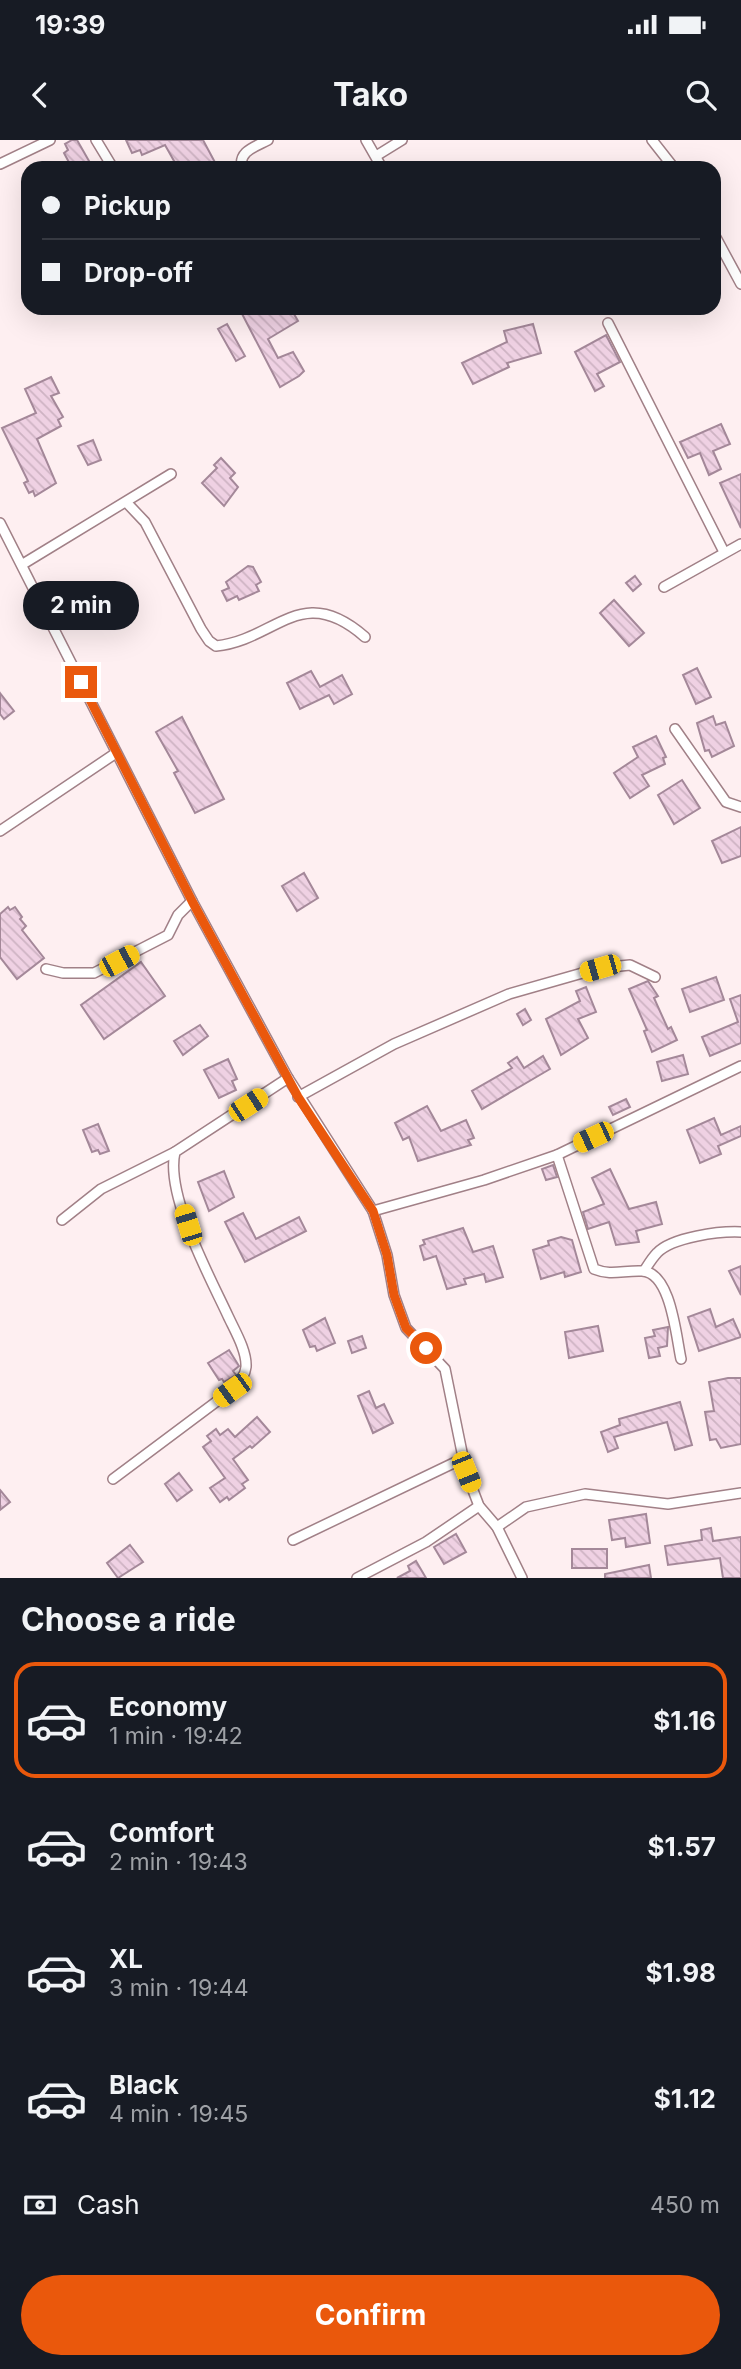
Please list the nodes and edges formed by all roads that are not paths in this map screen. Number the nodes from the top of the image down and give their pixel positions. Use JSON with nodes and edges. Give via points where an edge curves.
{"nodes":[{"id":1,"x":50,"y":140,"type":"edge"},
{"id":2,"x":96,"y":140,"type":"edge"},
{"id":3,"x":268,"y":140,"type":"edge"},
{"id":4,"x":366,"y":140,"type":"edge"},
{"id":5,"x":402,"y":140,"type":"edge"},
{"id":6,"x":652,"y":140,"type":"edge"},
{"id":7,"x":376,"y":156,"type":"junction"},
{"id":8,"x":109,"y":161,"type":"edge"},
{"id":9,"x":243,"y":161,"type":"edge"},
{"id":10,"x":378,"y":161,"type":"edge"},
{"id":11,"x":668,"y":161,"type":"edge"},
{"id":12,"x":0,"y":164,"type":"edge"},
{"id":13,"x":721,"y":247,"type":"edge"},
{"id":14,"x":741,"y":284,"type":"edge"},
{"id":15,"x":608,"y":323,"type":"dead end"},
{"id":16,"x":171,"y":474,"type":"dead end"},
{"id":17,"x":127,"y":503,"type":"junction"},
{"id":18,"x":0,"y":523,"type":"edge"},
{"id":19,"x":741,"y":544,"type":"edge"},
{"id":20,"x":724,"y":552,"type":"junction"},
{"id":21,"x":23,"y":564,"type":"junction"},
{"id":22,"x":664,"y":587,"type":"dead end"},
{"id":23,"x":365,"y":637,"type":"dead end"},
{"id":24,"x":675,"y":729,"type":"dead end"},
{"id":25,"x":116,"y":753,"type":"junction"},
{"id":26,"x":741,"y":807,"type":"edge"},
{"id":27,"x":0,"y":831,"type":"edge"},
{"id":28,"x":192,"y":901,"type":"junction"},
{"id":29,"x":46,"y":969,"type":"dead end"},
{"id":30,"x":655,"y":977,"type":"dead end"},
{"id":31,"x":741,"y":1066,"type":"edge"},
{"id":32,"x":288,"y":1078,"type":"junction"},
{"id":33,"x":298,"y":1097,"type":"junction"},
{"id":34,"x":175,"y":1152,"type":"junction"},
{"id":35,"x":557,"y":1155,"type":"junction"},
{"id":36,"x":373,"y":1211,"type":"junction"},
{"id":37,"x":62,"y":1220,"type":"dead end"},
{"id":38,"x":741,"y":1232,"type":"edge"},
{"id":39,"x":644,"y":1271,"type":"junction"},
{"id":40,"x":681,"y":1359,"type":"dead end"},
{"id":41,"x":462,"y":1459,"type":"junction"},
{"id":42,"x":113,"y":1479,"type":"dead end"},
{"id":43,"x":741,"y":1493,"type":"edge"},
{"id":44,"x":479,"y":1506,"type":"junction"},
{"id":45,"x":498,"y":1527,"type":"junction"},
{"id":46,"x":293,"y":1540,"type":"dead end"},
{"id":47,"x":357,"y":1578,"type":"edge"},
{"id":48,"x":522,"y":1578,"type":"edge"}],
"edges":[{"from":1,"to":12,"type":"street"},
{"from":2,"to":8,"type":"street"},
{"from":3,"to":9,"type":"street","via":[[244,153]]},
{"from":4,"to":7,"type":"street"},
{"from":5,"to":7,"type":"street"},
{"from":6,"to":11,"type":"street"},
{"from":7,"to":10,"type":"street"},
{"from":13,"to":14,"type":"street"},
{"from":15,"to":20,"type":"street"},
{"from":16,"to":17,"type":"street"},
{"from":17,"to":21,"type":"street"},
{"from":17,"to":23,"type":"street","via":[[145,522],[201,629],[216,646],[303,615],[330,615],[347,621]]},
{"from":18,"to":21,"type":"street"},
{"from":19,"to":20,"type":"street"},
{"from":20,"to":22,"type":"street"},
{"from":21,"to":25,"type":"street"},
{"from":24,"to":26,"type":"street","via":[[726,802]]},
{"from":25,"to":27,"type":"street"},
{"from":25,"to":28,"type":"street"},
{"from":28,"to":29,"type":"street","via":[[168,935],[94,973]]},
{"from":28,"to":32,"type":"street"},
{"from":30,"to":33,"type":"street","via":[[630,965],[600,968],[509,994],[394,1044]]},
{"from":31,"to":35,"type":"street"},
{"from":32,"to":33,"type":"street"},
{"from":32,"to":34,"type":"street"},
{"from":33,"to":36,"type":"street"},
{"from":34,"to":37,"type":"street","via":[[101,1189]]},
{"from":34,"to":42,"type":"street","via":[[177,1188],[194,1243],[239,1340],[246,1366],[232,1390]]},
{"from":35,"to":36,"type":"street"},
{"from":35,"to":39,"type":"street","via":[[593,1269],[607,1274]]},
{"from":36,"to":41,"type":"street","via":[[406,1328],[444,1369]]},
{"from":38,"to":39,"type":"street","via":[[724,1231],[672,1244],[657,1252]]},
{"from":39,"to":40,"type":"street","via":[[658,1277],[666,1291]]},
{"from":41,"to":44,"type":"street"},
{"from":41,"to":46,"type":"street"},
{"from":43,"to":45,"type":"street","via":[[668,1504],[585,1494],[526,1507]]},
{"from":44,"to":45,"type":"street"},
{"from":44,"to":47,"type":"street","via":[[426,1542]]},
{"from":45,"to":48,"type":"street"}]}
